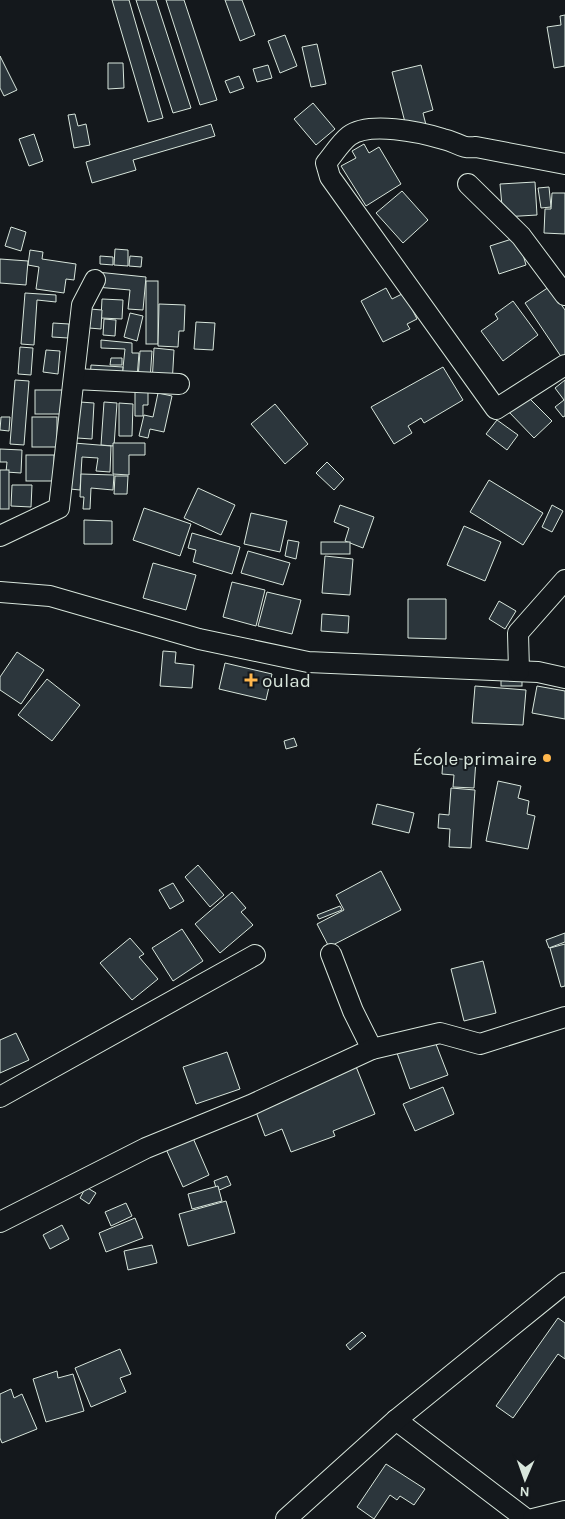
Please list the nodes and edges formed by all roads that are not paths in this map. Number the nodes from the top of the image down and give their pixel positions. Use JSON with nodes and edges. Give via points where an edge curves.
{"nodes":[{"id":1,"x":565,"y":164,"type":"edge"},
{"id":2,"x":468,"y":184,"type":"dead end"},
{"id":3,"x":95,"y":280,"type":"dead end"},
{"id":4,"x":565,"y":295,"type":"edge"},
{"id":5,"x":565,"y":365,"type":"edge"},
{"id":6,"x":74,"y":379,"type":"junction"},
{"id":7,"x":179,"y":384,"type":"dead end"},
{"id":8,"x":0,"y":536,"type":"edge"},
{"id":9,"x":565,"y":580,"type":"edge"},
{"id":10,"x":0,"y":592,"type":"edge"},
{"id":11,"x":519,"y":671,"type":"junction"},
{"id":12,"x":565,"y":678,"type":"edge"},
{"id":13,"x":331,"y":954,"type":"dead end"},
{"id":14,"x":255,"y":955,"type":"dead end"},
{"id":15,"x":565,"y":1017,"type":"edge"},
{"id":16,"x":372,"y":1049,"type":"junction"},
{"id":17,"x":0,"y":1097,"type":"edge"},
{"id":18,"x":0,"y":1222,"type":"edge"},
{"id":19,"x":562,"y":1290,"type":"edge"},
{"id":20,"x":396,"y":1420,"type":"junction"},
{"id":21,"x":565,"y":1511,"type":"edge"},
{"id":22,"x":286,"y":1519,"type":"edge"},
{"id":23,"x":526,"y":1519,"type":"edge"},
{"id":24,"x":533,"y":1519,"type":"edge"}],
"edges":[{"from":1,"to":5,"type":"street","via":[[476,147],[465,149],[445,139],[385,128],[361,129],[348,137],[326,163],[330,177],[496,409]]},
{"from":2,"to":4,"type":"street","via":[[521,236]]},
{"from":3,"to":6,"type":"street","via":[[82,305]]},
{"from":6,"to":7,"type":"street"},
{"from":6,"to":8,"type":"street","via":[[59,508]]},
{"from":9,"to":11,"type":"street","via":[[518,634]]},
{"from":10,"to":11,"type":"street","via":[[50,596],[199,639],[308,662]]},
{"from":11,"to":12,"type":"street"},
{"from":13,"to":16,"type":"street","via":[[352,1011]]},
{"from":14,"to":17,"type":"street"},
{"from":15,"to":16,"type":"street","via":[[480,1044],[440,1033]]},
{"from":16,"to":18,"type":"street","via":[[251,1105],[146,1148]]},
{"from":19,"to":20,"type":"street"},
{"from":20,"to":22,"type":"street"},
{"from":20,"to":23,"type":"street"},
{"from":21,"to":24,"type":"street"}]}
